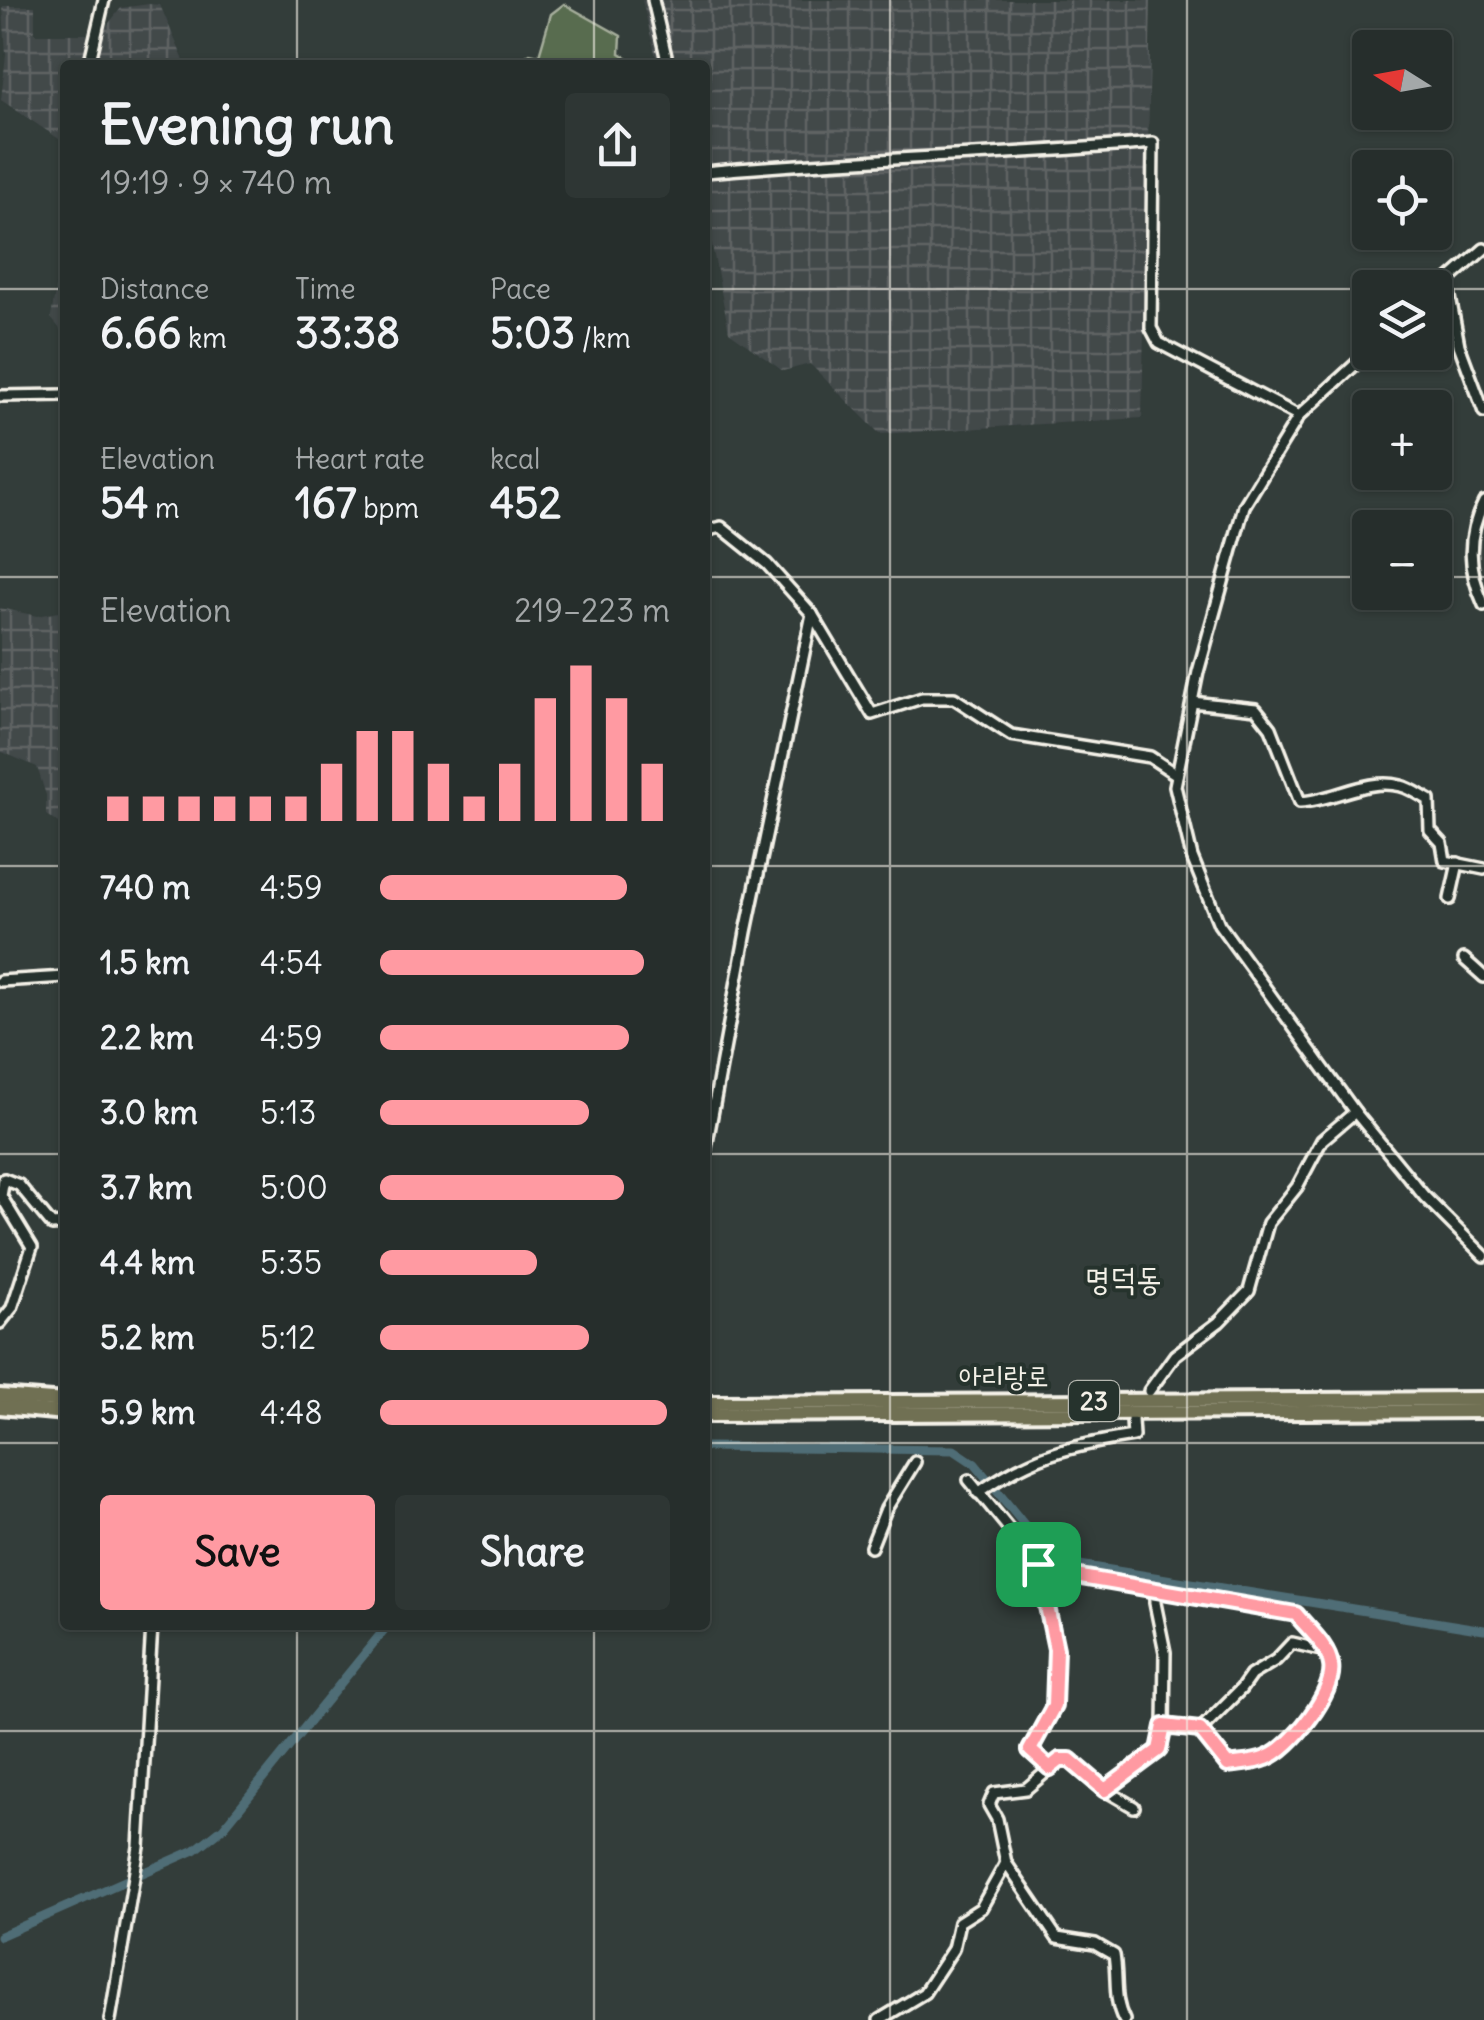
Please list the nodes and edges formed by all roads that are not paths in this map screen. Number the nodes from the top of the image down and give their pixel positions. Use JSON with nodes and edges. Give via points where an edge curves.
{"nodes":[{"id":1,"x":104,"y":0,"type":"edge"},
{"id":2,"x":653,"y":0,"type":"edge"},
{"id":3,"x":90,"y":60,"type":"edge"},
{"id":4,"x":667,"y":60,"type":"edge"},
{"id":5,"x":710,"y":172,"type":"edge"},
{"id":6,"x":1484,"y":249,"type":"edge"},
{"id":7,"x":1452,"y":277,"type":"edge"},
{"id":8,"x":1452,"y":308,"type":"edge"},
{"id":9,"x":1352,"y":367,"type":"edge"},
{"id":10,"x":60,"y":395,"type":"edge"},
{"id":11,"x":0,"y":396,"type":"edge"},
{"id":12,"x":1484,"y":412,"type":"edge"},
{"id":13,"x":1299,"y":416,"type":"junction"},
{"id":14,"x":1484,"y":502,"type":"edge"},
{"id":15,"x":710,"y":530,"type":"edge"},
{"id":16,"x":1484,"y":605,"type":"edge"},
{"id":17,"x":812,"y":614,"type":"junction"},
{"id":18,"x":1192,"y":702,"type":"junction"},
{"id":19,"x":1177,"y":776,"type":"junction"},
{"id":20,"x":1458,"y":864,"type":"junction"},
{"id":21,"x":1484,"y":869,"type":"edge"},
{"id":22,"x":1450,"y":899,"type":"dead end"},
{"id":23,"x":1464,"y":960,"type":"dead end"},
{"id":24,"x":60,"y":976,"type":"edge"},
{"id":25,"x":1484,"y":976,"type":"edge"},
{"id":26,"x":0,"y":981,"type":"edge"},
{"id":27,"x":1355,"y":1112,"type":"junction"},
{"id":28,"x":710,"y":1126,"type":"edge"},
{"id":29,"x":60,"y":1225,"type":"edge"},
{"id":30,"x":1484,"y":1256,"type":"edge"},
{"id":31,"x":0,"y":1323,"type":"edge"},
{"id":32,"x":1150,"y":1391,"type":"dead end"},
{"id":33,"x":0,"y":1396,"type":"edge"},
{"id":34,"x":1484,"y":1400,"type":"edge"},
{"id":35,"x":60,"y":1401,"type":"edge"},
{"id":36,"x":710,"y":1403,"type":"edge"},
{"id":37,"x":0,"y":1407,"type":"edge"},
{"id":38,"x":1484,"y":1411,"type":"edge"},
{"id":39,"x":60,"y":1413,"type":"edge"},
{"id":40,"x":710,"y":1415,"type":"edge"},
{"id":41,"x":1132,"y":1420,"type":"dead end"},
{"id":42,"x":914,"y":1462,"type":"dead end"},
{"id":43,"x":969,"y":1480,"type":"dead end"},
{"id":44,"x":981,"y":1491,"type":"junction"},
{"id":45,"x":871,"y":1547,"type":"dead end"},
{"id":46,"x":1038,"y":1564,"type":"junction"},
{"id":47,"x":1156,"y":1590,"type":"junction"},
{"id":48,"x":152,"y":1630,"type":"edge"},
{"id":49,"x":1328,"y":1652,"type":"junction"},
{"id":50,"x":1164,"y":1726,"type":"junction"},
{"id":51,"x":1200,"y":1730,"type":"junction"},
{"id":52,"x":1050,"y":1768,"type":"junction"},
{"id":53,"x":1105,"y":1790,"type":"junction"},
{"id":54,"x":1134,"y":1807,"type":"dead end"},
{"id":55,"x":1006,"y":1862,"type":"junction"},
{"id":56,"x":110,"y":2020,"type":"edge"},
{"id":57,"x":879,"y":2020,"type":"edge"},
{"id":58,"x":1124,"y":2020,"type":"edge"}],
"edges":[{"from":1,"to":3,"type":"street"},
{"from":2,"to":4,"type":"street"},
{"from":5,"to":13,"type":"street","via":[[1153,142],[1151,328],[1159,343]]},
{"from":6,"to":7,"type":"street"},
{"from":8,"to":12,"type":"street"},
{"from":9,"to":13,"type":"street"},
{"from":10,"to":11,"type":"street"},
{"from":13,"to":18,"type":"street","via":[[1244,506]]},
{"from":14,"to":16,"type":"street","via":[[1470,546]]},
{"from":15,"to":17,"type":"street","via":[[721,528],[768,564]]},
{"from":17,"to":19,"type":"street","via":[[872,714],[922,698],[954,698],[1011,734],[1150,757]]},
{"from":17,"to":28,"type":"street"},
{"from":18,"to":19,"type":"street"},
{"from":18,"to":20,"type":"street","via":[[1256,709],[1271,728],[1300,802],[1369,785],[1400,786],[1429,800],[1430,830],[1442,842],[1444,860]]},
{"from":19,"to":27,"type":"street","via":[[1192,857],[1219,924]]},
{"from":20,"to":21,"type":"street"},
{"from":20,"to":22,"type":"street"},
{"from":23,"to":25,"type":"street"},
{"from":24,"to":26,"type":"street"},
{"from":27,"to":30,"type":"street"},
{"from":27,"to":32,"type":"street","via":[[1322,1140],[1268,1223],[1249,1291],[1175,1354]]},
{"from":29,"to":31,"type":"street","via":[[52,1226],[19,1185],[4,1179],[1,1196],[32,1247],[12,1308]]},
{"from":33,"to":35,"type":"highway"},
{"from":34,"to":36,"type":"highway","name":"아리랑로","number":"23"},
{"from":37,"to":39,"type":"highway"},
{"from":38,"to":40,"type":"highway","name":"아리랑로","number":"23"},
{"from":41,"to":44,"type":"street","via":[[1133,1436],[1031,1459]]},
{"from":42,"to":45,"type":"street"},
{"from":43,"to":44,"type":"street"},
{"from":44,"to":46,"type":"street"},
{"from":46,"to":47,"type":"street"},
{"from":46,"to":52,"type":"street","via":[[1056,1649],[1054,1706],[1030,1750]]},
{"from":47,"to":49,"type":"street","via":[[1296,1614]]},
{"from":47,"to":50,"type":"street","via":[[1166,1652]]},
{"from":48,"to":56,"type":"street","via":[[137,1855]]},
{"from":49,"to":51,"type":"street","via":[[1292,1643],[1251,1674]]},
{"from":49,"to":51,"type":"street","via":[[1333,1670],[1317,1709],[1268,1758],[1228,1765]]},
{"from":50,"to":51,"type":"street"},
{"from":50,"to":53,"type":"street","via":[[1159,1750]]},
{"from":52,"to":53,"type":"street","via":[[1070,1760]]},
{"from":52,"to":55,"type":"street","via":[[1026,1789],[994,1793],[988,1806]]},
{"from":53,"to":54,"type":"street"},
{"from":55,"to":57,"type":"street","via":[[981,1908],[959,1922],[953,1950],[924,1993]]},
{"from":55,"to":58,"type":"street","via":[[1057,1938],[1114,1955],[1116,2005]]}]}
